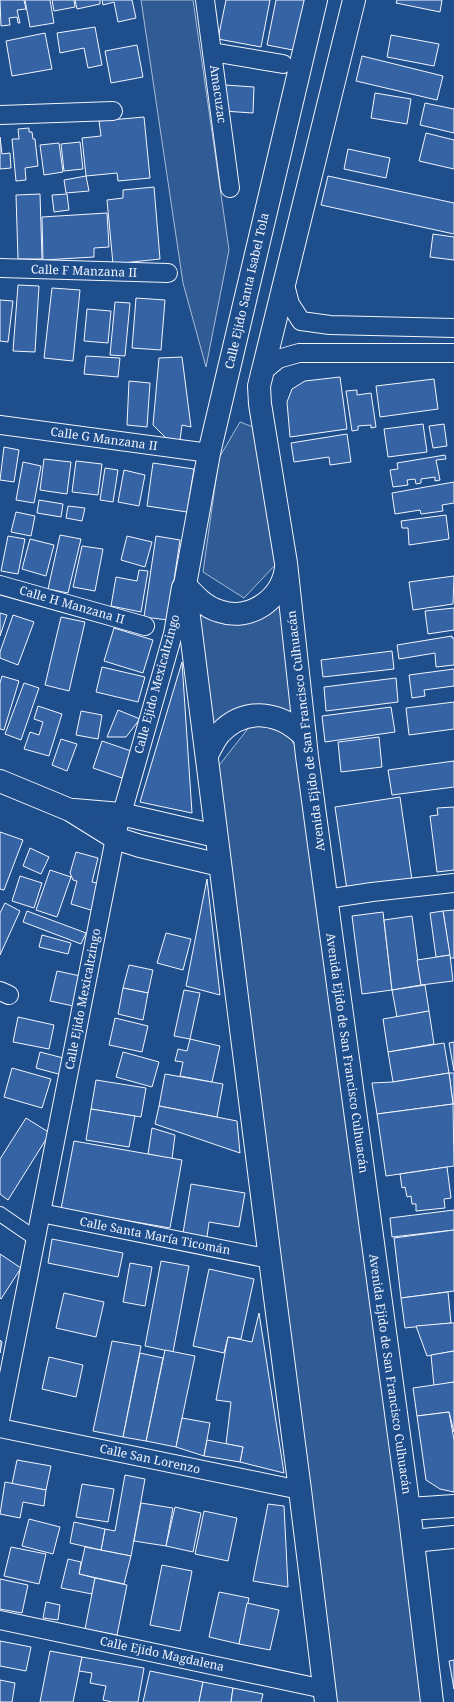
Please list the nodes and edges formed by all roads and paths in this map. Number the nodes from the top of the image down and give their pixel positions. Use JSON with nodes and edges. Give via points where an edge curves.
{"nodes":[{"id":1,"x":205,"y":0,"type":"edge"},
{"id":2,"x":316,"y":0,"type":"edge"},
{"id":3,"x":354,"y":0,"type":"edge"},
{"id":4,"x":212,"y":52,"type":"junction"},
{"id":5,"x":283,"y":64,"type":"dead end"},
{"id":6,"x":113,"y":111,"type":"dead end"},
{"id":7,"x":0,"y":115,"type":"edge"},
{"id":8,"x":230,"y":188,"type":"dead end"},
{"id":9,"x":0,"y":268,"type":"edge"},
{"id":10,"x":168,"y":273,"type":"dead end"},
{"id":11,"x":284,"y":281,"type":"junction"},
{"id":12,"x":454,"y":328,"type":"edge"},
{"id":13,"x":454,"y":353,"type":"edge"},
{"id":14,"x":260,"y":374,"type":"junction"},
{"id":15,"x":0,"y":425,"type":"edge"},
{"id":16,"x":209,"y":453,"type":"junction"},
{"id":17,"x":286,"y":564,"type":"junction"},
{"id":18,"x":0,"y":585,"type":"edge"},
{"id":19,"x":185,"y":585,"type":"junction"},
{"id":20,"x":145,"y":626,"type":"dead end"},
{"id":21,"x":305,"y":737,"type":"junction"},
{"id":22,"x":207,"y":755,"type":"junction"},
{"id":23,"x":0,"y":781,"type":"edge"},
{"id":24,"x":70,"y":810,"type":"junction"},
{"id":25,"x":121,"y":814,"type":"junction"},
{"id":26,"x":216,"y":836,"type":"junction"},
{"id":27,"x":115,"y":838,"type":"junction"},
{"id":28,"x":220,"y":864,"type":"junction"},
{"id":29,"x":454,"y":883,"type":"edge"},
{"id":30,"x":326,"y":899,"type":"junction"},
{"id":31,"x":41,"y":1213,"type":"junction"},
{"id":32,"x":0,"y":1214,"type":"edge"},
{"id":33,"x":35,"y":1238,"type":"junction"},
{"id":34,"x":270,"y":1259,"type":"junction"},
{"id":35,"x":0,"y":1420,"type":"edge"},
{"id":36,"x":0,"y":1428,"type":"edge"},
{"id":37,"x":300,"y":1490,"type":"junction"},
{"id":38,"x":454,"y":1506,"type":"edge"},
{"id":39,"x":409,"y":1509,"type":"junction"},
{"id":40,"x":454,"y":1537,"type":"edge"},
{"id":41,"x":413,"y":1541,"type":"junction"},
{"id":42,"x":0,"y":1620,"type":"edge"},
{"id":43,"x":325,"y":1695,"type":"edge"},
{"id":44,"x":432,"y":1702,"type":"edge"}],
"edges":[{"from":1,"to":4,"type":"street","name":"Amacuzac"},
{"from":2,"to":16,"type":"street","name":"Calle Ejido Santa Isabel Tola"},
{"from":3,"to":11,"type":"street"},
{"from":4,"to":5,"type":"street"},
{"from":4,"to":8,"type":"street","name":"Amacuzac"},
{"from":6,"to":7,"type":"street"},
{"from":9,"to":10,"type":"street","name":"Calle F Manzana II"},
{"from":11,"to":12,"type":"street","via":[[290,304],[301,321],[330,325]]},
{"from":11,"to":14,"type":"street"},
{"from":13,"to":14,"type":"street","via":[[299,353],[278,359]]},
{"from":14,"to":17,"type":"street","name":"Avenida Ejido de San Francisco Culhuacán","via":[[260,404]]},
{"from":15,"to":16,"type":"street","name":"Calle G Manzana II"},
{"from":16,"to":19,"type":"street","name":"Calle Ejido Santa Isabel Tola"},
{"from":17,"to":19,"type":"street","via":[[285,576],[273,597],[253,611],[241,614],[220,612],[210,608]]},
{"from":17,"to":21,"type":"street","name":"Avenida Ejido de San Francisco Culhuacán"},
{"from":18,"to":20,"type":"street","name":"Calle H Manzana II"},
{"from":19,"to":22,"type":"street"},
{"from":19,"to":25,"type":"street","name":"Calle Ejido Mexicaltzingo","via":[[181,587],[173,634]]},
{"from":21,"to":22,"type":"street","via":[[296,728],[280,719],[262,715],[249,717],[238,720],[219,734]]},
{"from":21,"to":30,"type":"street","name":"Avenida Ejido de San Francisco Culhuacán"},
{"from":22,"to":26,"type":"street"},
{"from":23,"to":24,"type":"street"},
{"from":24,"to":25,"type":"street"},
{"from":24,"to":27,"type":"street"},
{"from":25,"to":26,"type":"street"},
{"from":25,"to":27,"type":"street","name":"Calle Ejido Mexicaltzingo"},
{"from":26,"to":28,"type":"street"},
{"from":27,"to":28,"type":"street"},
{"from":27,"to":31,"type":"street","name":"Calle Ejido Mexicaltzingo"},
{"from":28,"to":34,"type":"street"},
{"from":29,"to":30,"type":"street"},
{"from":30,"to":39,"type":"street","name":"Avenida Ejido de San Francisco Culhuacán"},
{"from":31,"to":33,"type":"street","name":"Calle Ejido Mexicaltzingo"},
{"from":31,"to":34,"type":"street","name":"Calle Santa María Ticomán"},
{"from":32,"to":33,"type":"street"},
{"from":33,"to":35,"type":"street","name":"Calle Ejido Mexicaltzingo"},
{"from":34,"to":37,"type":"street"},
{"from":36,"to":37,"type":"street","name":"Calle San Lorenzo"},
{"from":37,"to":43,"type":"street"},
{"from":38,"to":39,"type":"street"},
{"from":39,"to":41,"type":"street","name":"Avenida Ejido de San Francisco Culhuacán"},
{"from":40,"to":41,"type":"street"},
{"from":41,"to":44,"type":"street","name":"Avenida Ejido de San Francisco Culhuacán"},
{"from":42,"to":43,"type":"street","name":"Calle Ejido Magdalena"}]}
